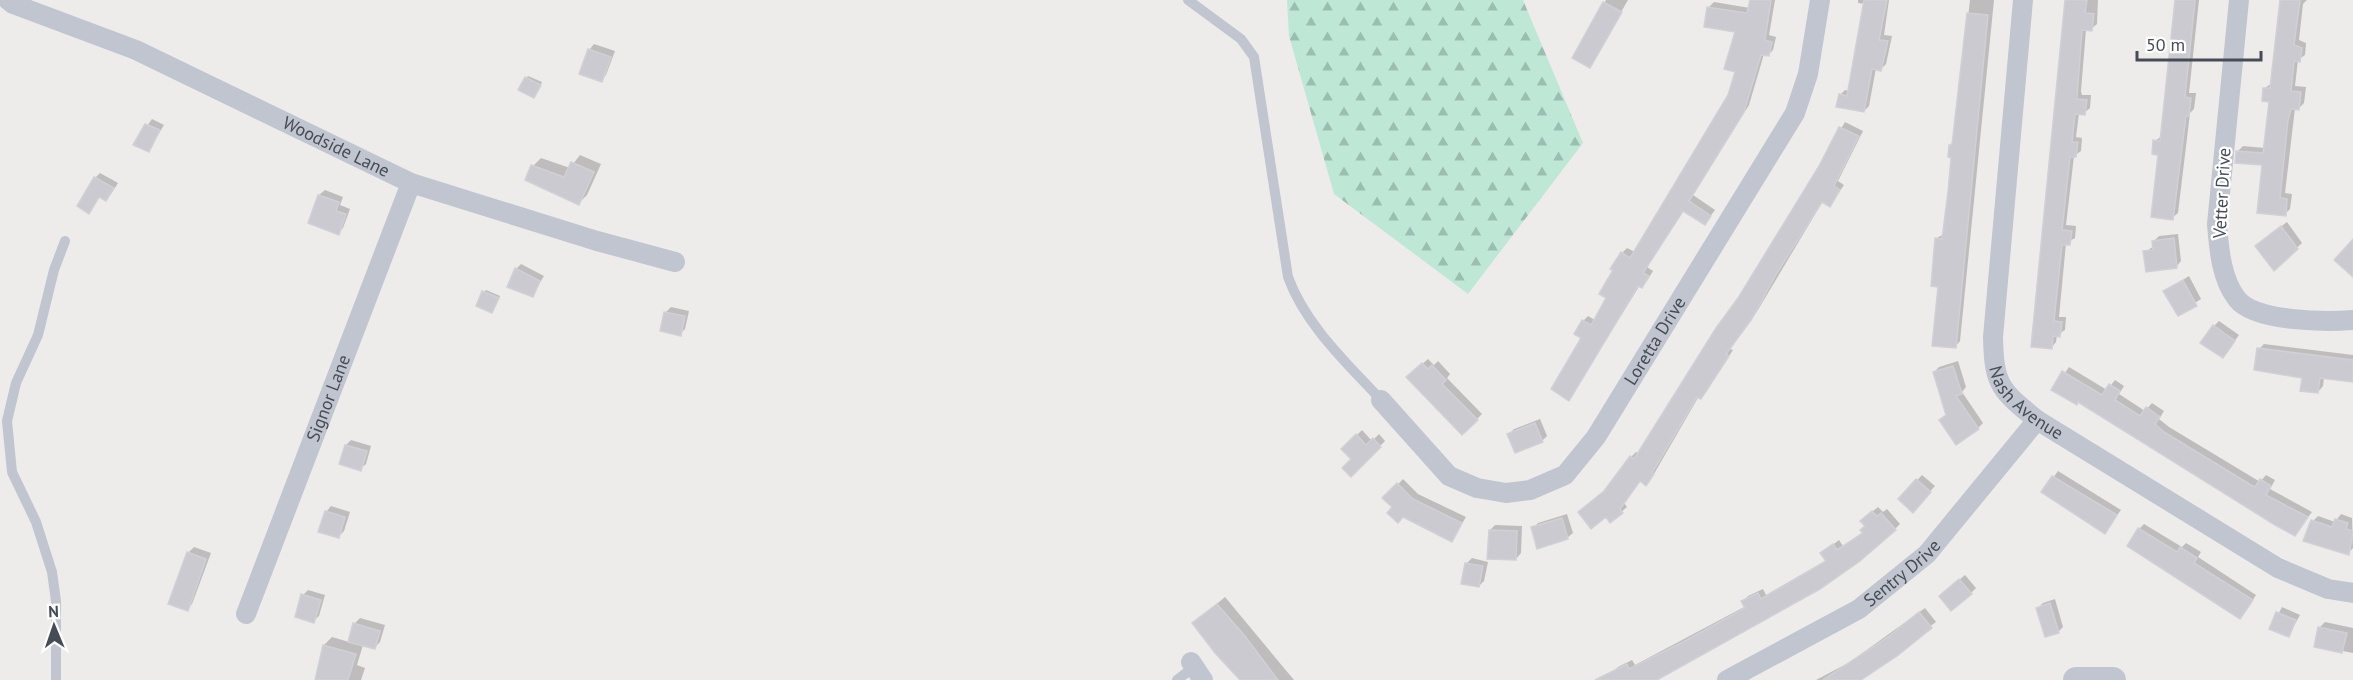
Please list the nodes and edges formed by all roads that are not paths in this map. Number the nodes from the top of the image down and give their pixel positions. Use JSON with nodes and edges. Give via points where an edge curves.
{"nodes":[{"id":1,"x":8,"y":0,"type":"edge"},
{"id":2,"x":1188,"y":0,"type":"edge"},
{"id":3,"x":1820,"y":0,"type":"edge"},
{"id":4,"x":2024,"y":0,"type":"edge"},
{"id":5,"x":2239,"y":0,"type":"edge"},
{"id":6,"x":411,"y":183,"type":"junction"},
{"id":7,"x":65,"y":241,"type":"dead end"},
{"id":8,"x":675,"y":262,"type":"dead end"},
{"id":9,"x":2353,"y":320,"type":"edge"},
{"id":10,"x":1380,"y":400,"type":"joint"},
{"id":11,"x":2037,"y":420,"type":"junction"},
{"id":12,"x":2353,"y":593,"type":"edge"},
{"id":13,"x":246,"y":614,"type":"dead end"},
{"id":14,"x":1196,"y":670,"type":"edge"},
{"id":15,"x":56,"y":680,"type":"edge"},
{"id":16,"x":1177,"y":680,"type":"edge"},
{"id":17,"x":1726,"y":680,"type":"edge"},
{"id":18,"x":2076,"y":680,"type":"edge"},
{"id":19,"x":2113,"y":680,"type":"edge"}],
"edges":[{"from":1,"to":6,"type":"street","name":"Woodside Lane","via":[[136,50]]},
{"from":2,"to":10,"type":"lane","via":[[1241,39],[1254,57],[1288,277],[1314,325]]},
{"from":3,"to":10,"type":"street","name":"Loretta Drive","via":[[1808,74],[1795,113],[1596,437],[1565,475],[1530,490],[1506,493],[1477,488],[1449,476]]},
{"from":4,"to":11,"type":"street","name":"Nash Avenue","via":[[1993,348],[1996,376],[2005,394]]},
{"from":5,"to":9,"type":"street","name":"Vetter Drive","via":[[2217,224],[2220,256],[2230,285],[2238,300],[2256,311],[2320,322]]},
{"from":6,"to":8,"type":"street","name":"Woodside Lane","via":[[597,242]]},
{"from":6,"to":13,"type":"street","name":"Signor Lane"},
{"from":7,"to":15,"type":"lane","via":[[38,335],[16,382],[7,422],[12,472],[36,522],[52,572]]},
{"from":11,"to":12,"type":"street","name":"Nash Avenue","via":[[2278,568],[2328,589]]},
{"from":11,"to":17,"type":"street","name":"Sentry Drive","via":[[1927,554],[1859,609]]},
{"from":14,"to":16,"type":"lane"},
{"from":18,"to":19,"type":"street"}]}
